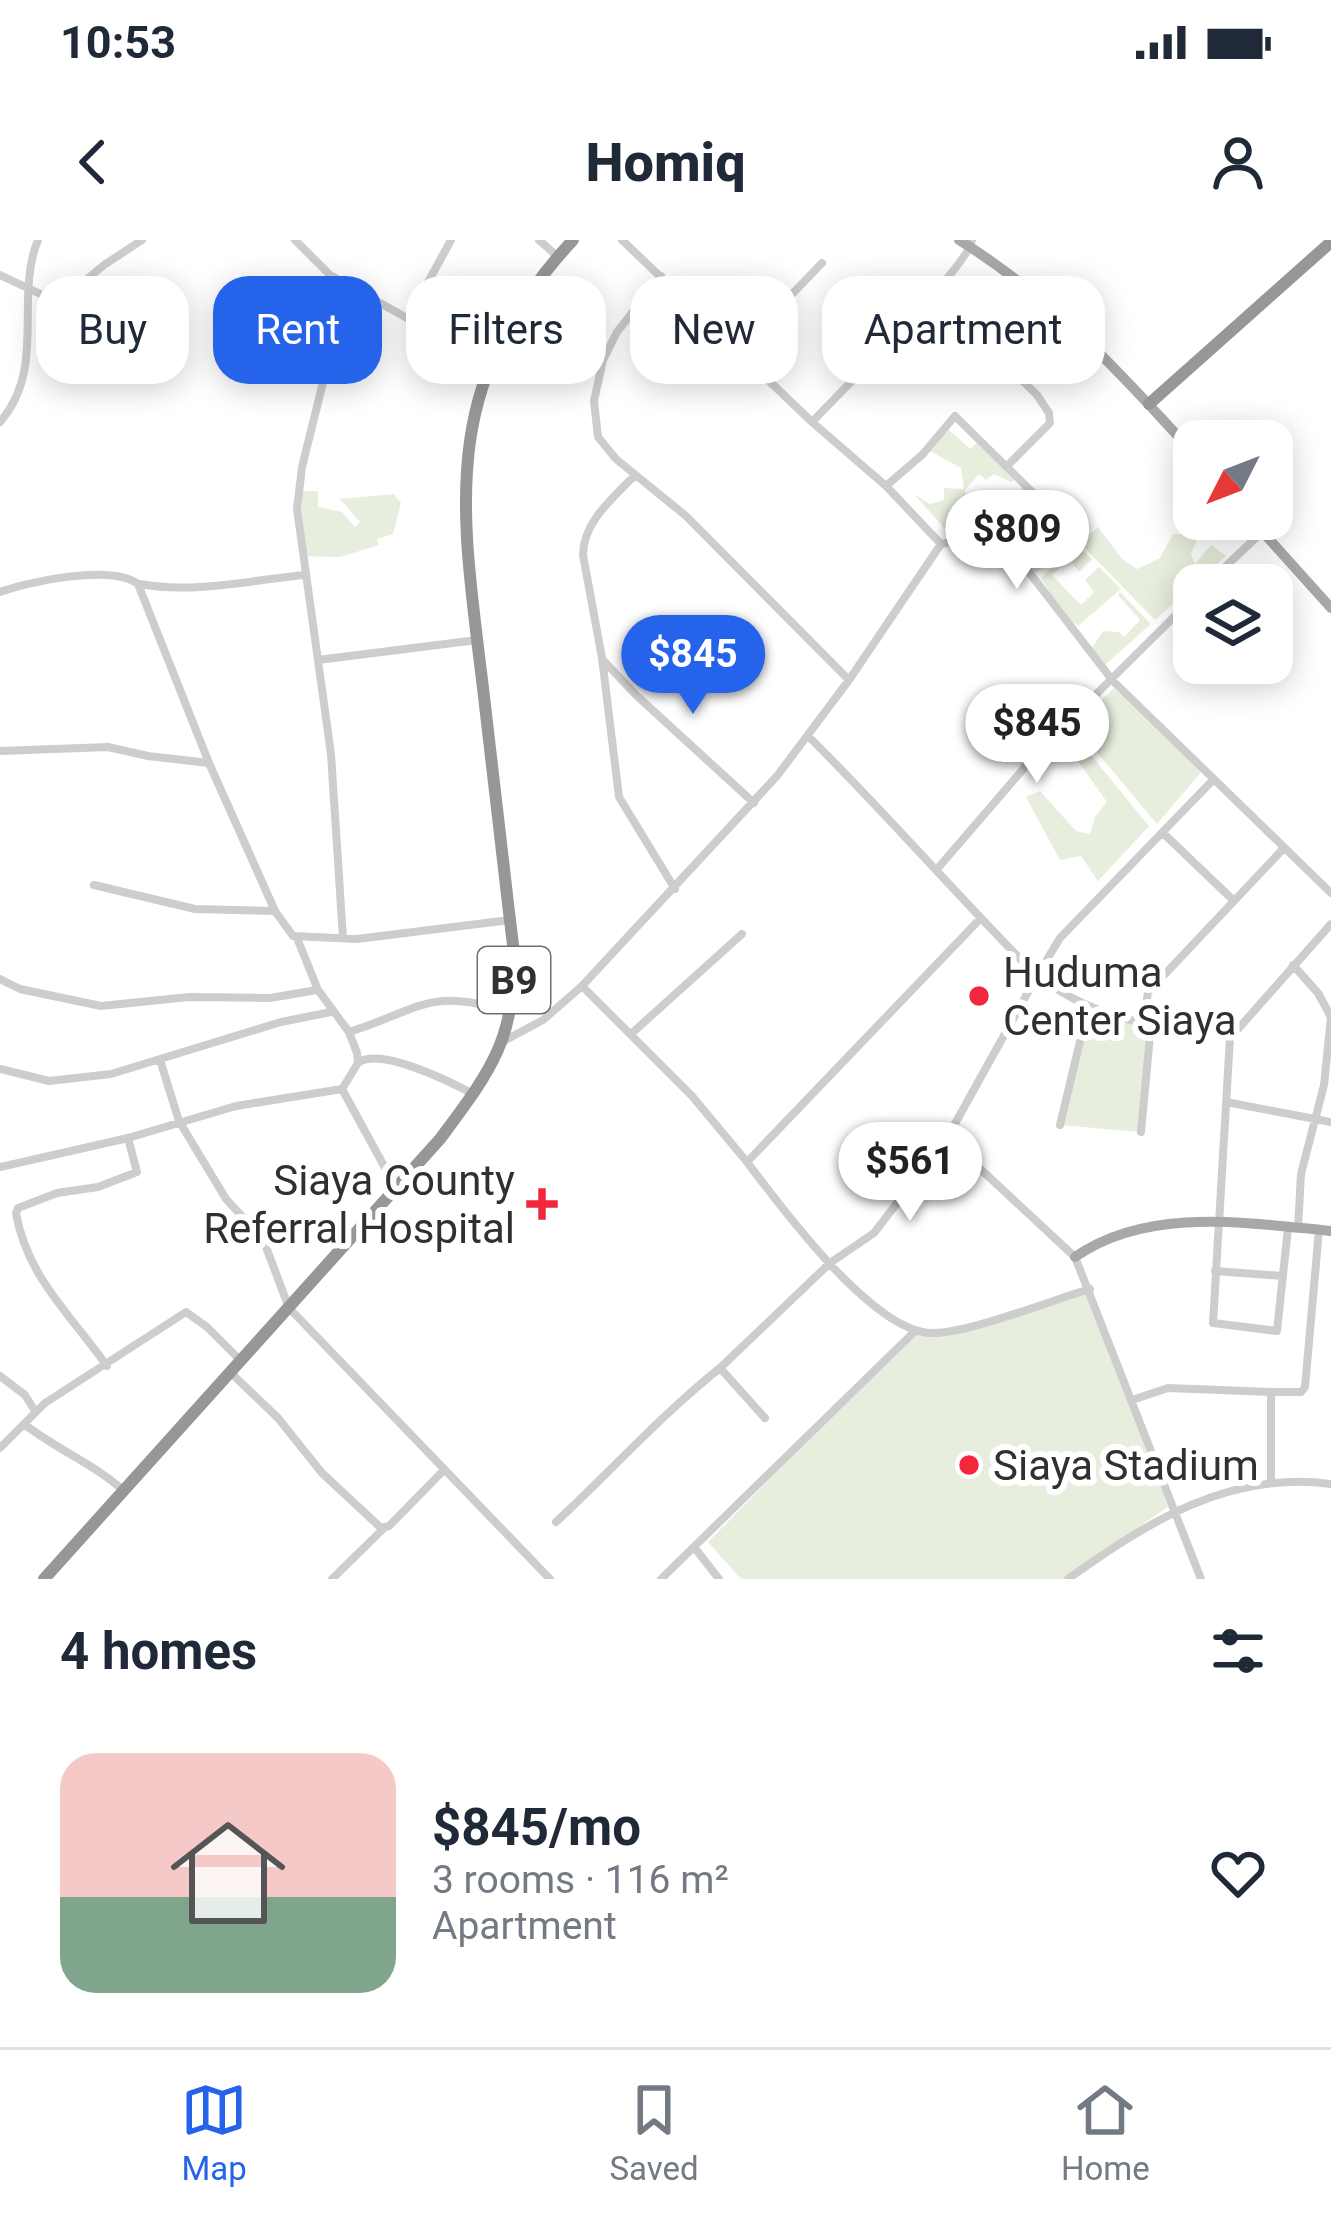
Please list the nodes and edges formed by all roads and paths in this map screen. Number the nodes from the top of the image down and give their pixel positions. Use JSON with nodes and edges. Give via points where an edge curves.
{"nodes":[{"id":1,"x":38,"y":240,"type":"edge"},
{"id":2,"x":142,"y":240,"type":"edge"},
{"id":3,"x":295,"y":240,"type":"edge"},
{"id":4,"x":451,"y":240,"type":"edge"},
{"id":5,"x":539,"y":240,"type":"edge"},
{"id":6,"x":573,"y":240,"type":"edge"},
{"id":7,"x":622,"y":240,"type":"edge"},
{"id":8,"x":959,"y":240,"type":"edge"},
{"id":9,"x":1331,"y":242,"type":"edge"},
{"id":10,"x":972,"y":244,"type":"edge"},
{"id":11,"x":558,"y":257,"type":"junction"},
{"id":12,"x":822,"y":263,"type":"dead end"},
{"id":13,"x":0,"y":275,"type":"edge"},
{"id":14,"x":333,"y":276,"type":"edge"},
{"id":15,"x":432,"y":276,"type":"edge"},
{"id":16,"x":543,"y":276,"type":"edge"},
{"id":17,"x":661,"y":276,"type":"edge"},
{"id":18,"x":948,"y":276,"type":"edge"},
{"id":19,"x":26,"y":286,"type":"junction"},
{"id":20,"x":798,"y":288,"type":"edge"},
{"id":21,"x":630,"y":318,"type":"edge"},
{"id":22,"x":324,"y":384,"type":"edge"},
{"id":23,"x":484,"y":384,"type":"edge"},
{"id":24,"x":773,"y":384,"type":"edge"},
{"id":25,"x":848,"y":384,"type":"edge"},
{"id":26,"x":1026,"y":384,"type":"edge"},
{"id":27,"x":1149,"y":404,"type":"junction"},
{"id":28,"x":0,"y":422,"type":"edge"},
{"id":29,"x":812,"y":422,"type":"junction"},
{"id":30,"x":1173,"y":431,"type":"edge"},
{"id":31,"x":1008,"y":465,"type":"junction"},
{"id":32,"x":634,"y":475,"type":"junction"},
{"id":33,"x":886,"y":486,"type":"junction"},
{"id":34,"x":1080,"y":539,"type":"dead end"},
{"id":35,"x":1254,"y":540,"type":"edge"},
{"id":36,"x":1271,"y":540,"type":"edge"},
{"id":37,"x":941,"y":544,"type":"junction"},
{"id":38,"x":1228,"y":564,"type":"edge"},
{"id":39,"x":305,"y":575,"type":"junction"},
{"id":40,"x":138,"y":584,"type":"junction"},
{"id":41,"x":0,"y":592,"type":"edge"},
{"id":42,"x":1331,"y":608,"type":"edge"},
{"id":43,"x":1173,"y":617,"type":"edge"},
{"id":44,"x":478,"y":640,"type":"junction"},
{"id":45,"x":602,"y":658,"type":"junction"},
{"id":46,"x":318,"y":660,"type":"junction"},
{"id":47,"x":849,"y":680,"type":"junction"},
{"id":48,"x":1113,"y":681,"type":"junction"},
{"id":49,"x":808,"y":736,"type":"junction"},
{"id":50,"x":0,"y":751,"type":"edge"},
{"id":51,"x":209,"y":763,"type":"junction"},
{"id":52,"x":1213,"y":780,"type":"junction"},
{"id":53,"x":754,"y":803,"type":"junction"},
{"id":54,"x":1163,"y":833,"type":"junction"},
{"id":55,"x":1283,"y":848,"type":"junction"},
{"id":56,"x":938,"y":868,"type":"junction"},
{"id":57,"x":94,"y":886,"type":"dead end"},
{"id":58,"x":674,"y":889,"type":"junction"},
{"id":59,"x":1331,"y":893,"type":"edge"},
{"id":60,"x":1232,"y":899,"type":"junction"},
{"id":61,"x":275,"y":911,"type":"junction"},
{"id":62,"x":980,"y":919,"type":"junction"},
{"id":63,"x":510,"y":920,"type":"junction"},
{"id":64,"x":1331,"y":924,"type":"edge"},
{"id":65,"x":742,"y":934,"type":"dead end"},
{"id":66,"x":297,"y":938,"type":"junction"},
{"id":67,"x":343,"y":938,"type":"junction"},
{"id":68,"x":1293,"y":965,"type":"junction"},
{"id":69,"x":1037,"y":976,"type":"junction"},
{"id":70,"x":0,"y":979,"type":"edge"},
{"id":71,"x":582,"y":986,"type":"junction"},
{"id":72,"x":318,"y":990,"type":"junction"},
{"id":73,"x":1088,"y":1008,"type":"junction"},
{"id":74,"x":332,"y":1012,"type":"junction"},
{"id":75,"x":511,"y":1012,"type":"junction"},
{"id":76,"x":1151,"y":1025,"type":"junction"},
{"id":77,"x":349,"y":1032,"type":"junction"},
{"id":78,"x":631,"y":1034,"type":"junction"},
{"id":79,"x":1230,"y":1039,"type":"junction"},
{"id":80,"x":502,"y":1042,"type":"junction"},
{"id":81,"x":160,"y":1060,"type":"junction"},
{"id":82,"x":358,"y":1063,"type":"junction"},
{"id":83,"x":0,"y":1070,"type":"edge"},
{"id":84,"x":342,"y":1089,"type":"junction"},
{"id":85,"x":474,"y":1095,"type":"junction"},
{"id":86,"x":1226,"y":1102,"type":"junction"},
{"id":87,"x":1316,"y":1120,"type":"junction"},
{"id":88,"x":179,"y":1121,"type":"junction"},
{"id":89,"x":1331,"y":1121,"type":"edge"},
{"id":90,"x":1060,"y":1125,"type":"dead end"},
{"id":91,"x":1141,"y":1132,"type":"dead end"},
{"id":92,"x":128,"y":1138,"type":"junction"},
{"id":93,"x":947,"y":1138,"type":"junction"},
{"id":94,"x":747,"y":1162,"type":"junction"},
{"id":95,"x":0,"y":1167,"type":"edge"},
{"id":96,"x":396,"y":1188,"type":"junction"},
{"id":97,"x":1217,"y":1224,"type":"junction"},
{"id":98,"x":1293,"y":1228,"type":"junction"},
{"id":99,"x":1325,"y":1231,"type":"edge"},
{"id":100,"x":1075,"y":1257,"type":"junction"},
{"id":101,"x":830,"y":1263,"type":"junction"},
{"id":102,"x":1215,"y":1271,"type":"junction"},
{"id":103,"x":1283,"y":1276,"type":"junction"},
{"id":104,"x":1090,"y":1289,"type":"junction"},
{"id":105,"x":289,"y":1308,"type":"junction"},
{"id":106,"x":915,"y":1331,"type":"junction"},
{"id":107,"x":241,"y":1361,"type":"junction"},
{"id":108,"x":107,"y":1366,"type":"junction"},
{"id":109,"x":720,"y":1368,"type":"junction"},
{"id":110,"x":231,"y":1373,"type":"junction"},
{"id":111,"x":0,"y":1376,"type":"edge"},
{"id":112,"x":1270,"y":1392,"type":"junction"},
{"id":113,"x":1132,"y":1400,"type":"junction"},
{"id":114,"x":35,"y":1411,"type":"junction"},
{"id":115,"x":765,"y":1418,"type":"dead end"},
{"id":116,"x":24,"y":1424,"type":"junction"},
{"id":117,"x":0,"y":1448,"type":"edge"},
{"id":118,"x":443,"y":1470,"type":"junction"},
{"id":119,"x":1271,"y":1482,"type":"junction"},
{"id":120,"x":1331,"y":1484,"type":"edge"},
{"id":121,"x":125,"y":1492,"type":"junction"},
{"id":122,"x":1176,"y":1508,"type":"junction"},
{"id":123,"x":556,"y":1522,"type":"dead end"},
{"id":124,"x":383,"y":1528,"type":"junction"},
{"id":125,"x":694,"y":1547,"type":"junction"},
{"id":126,"x":44,"y":1579,"type":"edge"},
{"id":127,"x":332,"y":1579,"type":"edge"},
{"id":128,"x":550,"y":1579,"type":"edge"},
{"id":129,"x":661,"y":1579,"type":"edge"},
{"id":130,"x":719,"y":1579,"type":"edge"},
{"id":131,"x":1068,"y":1579,"type":"edge"},
{"id":132,"x":1201,"y":1579,"type":"edge"}],
"edges":[{"from":1,"to":19,"type":"street"},
{"from":2,"to":19,"type":"street","via":[[62,300]]},
{"from":3,"to":14,"type":"street"},
{"from":4,"to":15,"type":"street"},
{"from":5,"to":11,"type":"street"},
{"from":6,"to":11,"type":"highway","number":"B9"},
{"from":7,"to":17,"type":"street"},
{"from":8,"to":10,"type":"main road"},
{"from":9,"to":27,"type":"highway"},
{"from":10,"to":18,"type":"street"},
{"from":10,"to":27,"type":"main road"},
{"from":11,"to":16,"type":"highway","number":"B9"},
{"from":12,"to":20,"type":"street"},
{"from":13,"to":19,"type":"street"},
{"from":19,"to":28,"type":"street","via":[[31,322],[22,375]]},
{"from":21,"to":32,"type":"street","via":[[608,348],[594,401],[598,437]]},
{"from":22,"to":39,"type":"street","via":[[297,509]]},
{"from":23,"to":44,"type":"highway","number":"B9","via":[[464,478]]},
{"from":24,"to":29,"type":"street"},
{"from":25,"to":29,"type":"street"},
{"from":26,"to":31,"type":"street","via":[[1050,423]]},
{"from":27,"to":30,"type":"main road"},
{"from":29,"to":33,"type":"street"},
{"from":31,"to":33,"type":"street","via":[[955,416]]},
{"from":31,"to":34,"type":"street"},
{"from":32,"to":45,"type":"street","via":[[594,520],[582,548]]},
{"from":32,"to":47,"type":"street","via":[[686,516]]},
{"from":33,"to":37,"type":"street"},
{"from":35,"to":38,"type":"street"},
{"from":36,"to":42,"type":"main road"},
{"from":37,"to":47,"type":"street"},
{"from":37,"to":48,"type":"street","via":[[1003,542]]},
{"from":39,"to":40,"type":"street"},
{"from":39,"to":46,"type":"street"},
{"from":40,"to":41,"type":"street","via":[[122,575],[76,577]]},
{"from":40,"to":51,"type":"street"},
{"from":43,"to":48,"type":"street"},
{"from":44,"to":46,"type":"street"},
{"from":44,"to":63,"type":"highway","number":"B9"},
{"from":45,"to":53,"type":"street"},
{"from":45,"to":58,"type":"street","via":[[619,797]]},
{"from":46,"to":67,"type":"street"},
{"from":47,"to":49,"type":"street"},
{"from":48,"to":52,"type":"street"},
{"from":48,"to":56,"type":"street","via":[[1037,753]]},
{"from":49,"to":53,"type":"street"},
{"from":49,"to":56,"type":"street"},
{"from":50,"to":51,"type":"street","via":[[108,747]]},
{"from":51,"to":61,"type":"street"},
{"from":52,"to":54,"type":"street"},
{"from":52,"to":55,"type":"street"},
{"from":53,"to":58,"type":"street"},
{"from":54,"to":60,"type":"street"},
{"from":54,"to":69,"type":"street","via":[[1060,938]]},
{"from":55,"to":59,"type":"street"},
{"from":55,"to":60,"type":"street"},
{"from":56,"to":62,"type":"street"},
{"from":57,"to":61,"type":"street","via":[[195,909]]},
{"from":58,"to":71,"type":"street"},
{"from":60,"to":76,"type":"street","via":[[1148,992]]},
{"from":61,"to":66,"type":"street"},
{"from":62,"to":69,"type":"street"},
{"from":62,"to":94,"type":"street"},
{"from":63,"to":67,"type":"street"},
{"from":63,"to":75,"type":"highway","number":"B9"},
{"from":64,"to":68,"type":"street"},
{"from":65,"to":78,"type":"street"},
{"from":66,"to":67,"type":"street"},
{"from":66,"to":72,"type":"street"},
{"from":68,"to":79,"type":"street"},
{"from":68,"to":87,"type":"street","via":[[1331,1017]]},
{"from":69,"to":73,"type":"street"},
{"from":69,"to":93,"type":"street"},
{"from":70,"to":72,"type":"street","via":[[100,1006]]},
{"from":71,"to":78,"type":"street"},
{"from":71,"to":80,"type":"street"},
{"from":72,"to":74,"type":"street"},
{"from":73,"to":76,"type":"street"},
{"from":73,"to":90,"type":"street"},
{"from":74,"to":77,"type":"street"},
{"from":74,"to":81,"type":"street"},
{"from":75,"to":77,"type":"street","via":[[442,999]]},
{"from":75,"to":80,"type":"highway","number":"B9"},
{"from":76,"to":79,"type":"street","via":[[1190,1025]]},
{"from":76,"to":91,"type":"street"},
{"from":77,"to":82,"type":"street"},
{"from":78,"to":94,"type":"street"},
{"from":79,"to":86,"type":"street"},
{"from":80,"to":85,"type":"highway","number":"B9"},
{"from":81,"to":83,"type":"street","via":[[49,1081]]},
{"from":81,"to":88,"type":"street"},
{"from":82,"to":84,"type":"street"},
{"from":82,"to":85,"type":"street","via":[[389,1059]]},
{"from":84,"to":88,"type":"street"},
{"from":84,"to":96,"type":"street"},
{"from":85,"to":96,"type":"highway","number":"B9"},
{"from":86,"to":87,"type":"street"},
{"from":86,"to":97,"type":"street"},
{"from":87,"to":89,"type":"street"},
{"from":87,"to":98,"type":"street"},
{"from":88,"to":92,"type":"street"},
{"from":88,"to":105,"type":"street","via":[[226,1198],[263,1239]]},
{"from":92,"to":95,"type":"street"},
{"from":92,"to":108,"type":"street","via":[[137,1172],[16,1213],[38,1280]]},
{"from":93,"to":100,"type":"street"},
{"from":93,"to":101,"type":"street","via":[[885,1221]]},
{"from":94,"to":101,"type":"street"},
{"from":96,"to":105,"type":"highway","number":"B9"},
{"from":97,"to":98,"type":"main road"},
{"from":97,"to":100,"type":"main road","via":[[1139,1226]]},
{"from":97,"to":102,"type":"street"},
{"from":98,"to":99,"type":"main road"},
{"from":98,"to":103,"type":"street"},
{"from":99,"to":112,"type":"street","via":[[1305,1387]]},
{"from":100,"to":104,"type":"street"},
{"from":101,"to":106,"type":"street","via":[[882,1313]]},
{"from":101,"to":109,"type":"street"},
{"from":102,"to":103,"type":"street"},
{"from":102,"to":103,"type":"street","via":[[1213,1323],[1277,1331]]},
{"from":104,"to":106,"type":"street","via":[[951,1331]]},
{"from":104,"to":113,"type":"street"},
{"from":105,"to":107,"type":"highway","number":"B9"},
{"from":105,"to":118,"type":"street"},
{"from":106,"to":125,"type":"street"},
{"from":107,"to":108,"type":"street","via":[[186,1312]]},
{"from":107,"to":110,"type":"highway","number":"B9"},
{"from":108,"to":114,"type":"street"},
{"from":109,"to":115,"type":"street"},
{"from":109,"to":123,"type":"street"},
{"from":110,"to":121,"type":"highway","number":"B9"},
{"from":110,"to":124,"type":"street"},
{"from":111,"to":114,"type":"street"},
{"from":112,"to":113,"type":"street","via":[[1168,1388]]},
{"from":112,"to":119,"type":"street"},
{"from":113,"to":122,"type":"street"},
{"from":114,"to":116,"type":"street"},
{"from":116,"to":117,"type":"street"},
{"from":116,"to":121,"type":"street"},
{"from":118,"to":124,"type":"street"},
{"from":118,"to":128,"type":"street"},
{"from":119,"to":120,"type":"street"},
{"from":119,"to":122,"type":"street"},
{"from":121,"to":126,"type":"highway","number":"B9"},
{"from":122,"to":131,"type":"street"},
{"from":122,"to":132,"type":"street"},
{"from":124,"to":127,"type":"street"},
{"from":125,"to":129,"type":"street"},
{"from":125,"to":130,"type":"street"}]}
